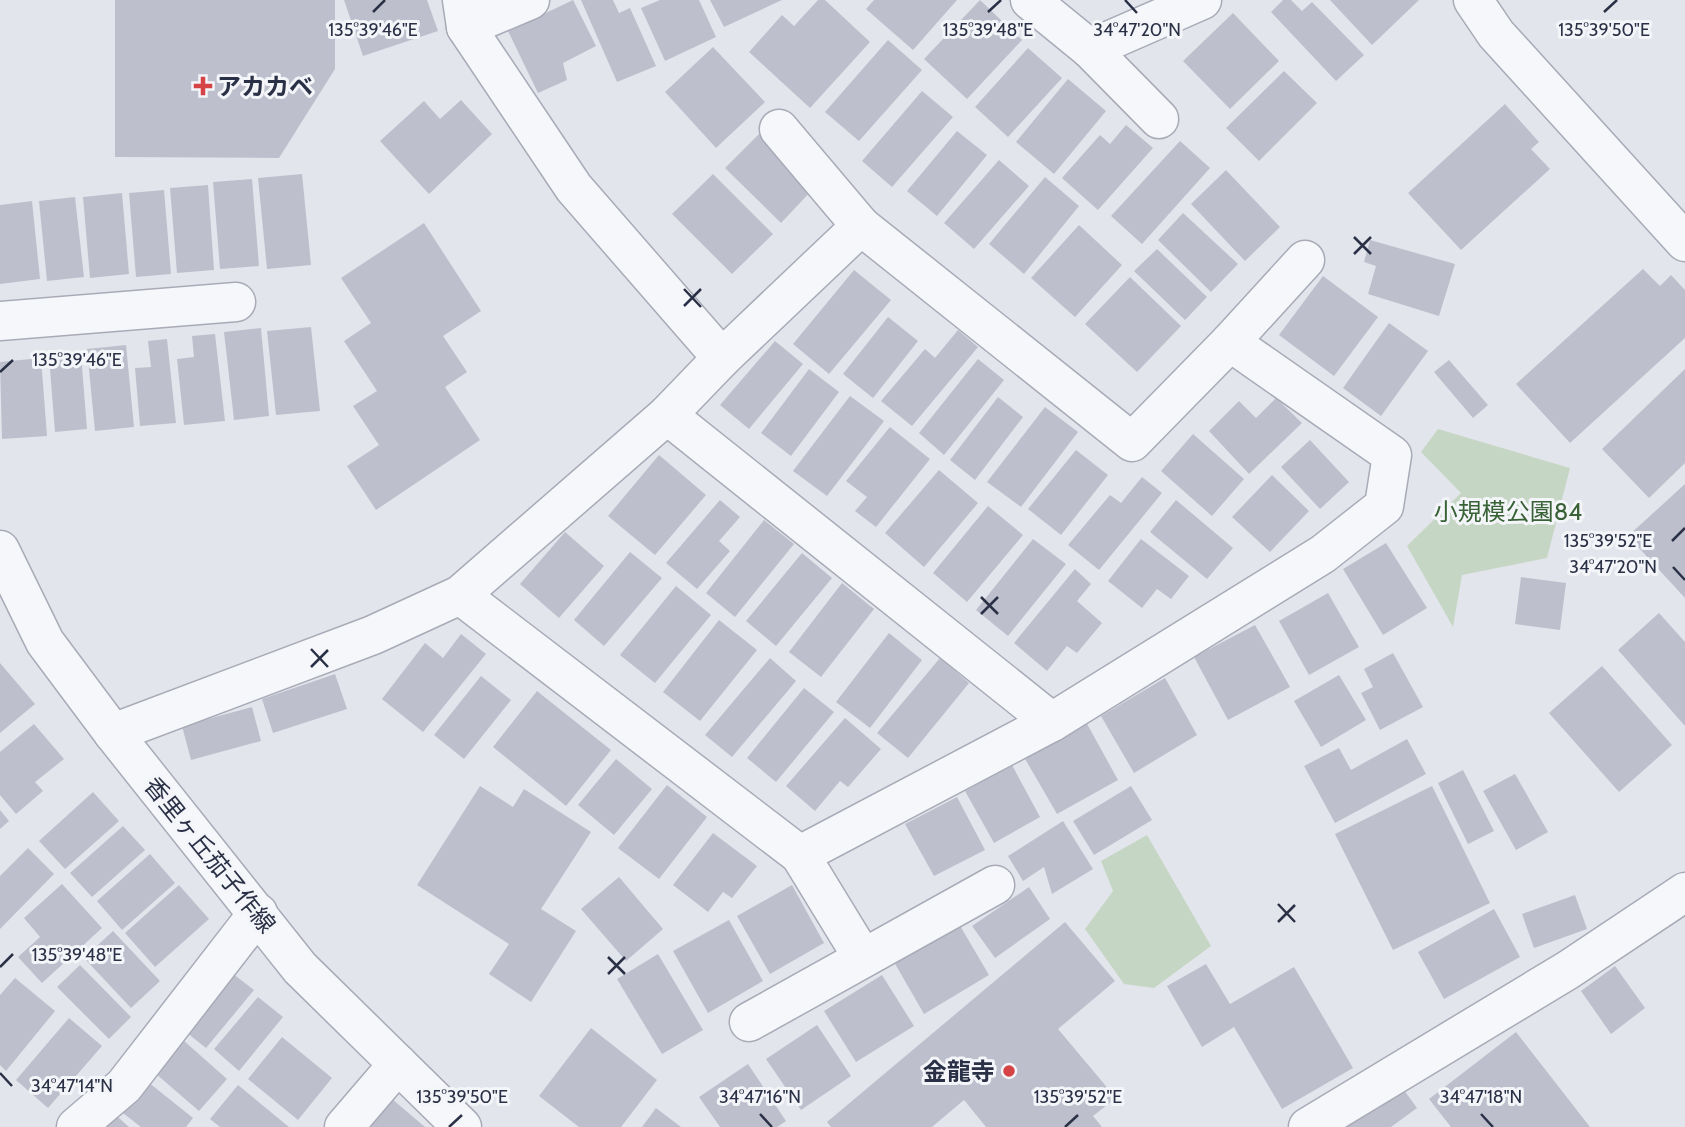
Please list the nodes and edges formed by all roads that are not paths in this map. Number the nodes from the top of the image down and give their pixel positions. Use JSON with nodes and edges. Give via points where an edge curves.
{"nodes":[{"id":1,"x":530,"y":0,"type":"edge"},
{"id":2,"x":1030,"y":0,"type":"edge"},
{"id":3,"x":1202,"y":0,"type":"edge"},
{"id":4,"x":1473,"y":0,"type":"edge"},
{"id":5,"x":464,"y":14,"type":"edge"},
{"id":6,"x":1090,"y":49,"type":"junction"},
{"id":7,"x":1159,"y":119,"type":"dead end"},
{"id":8,"x":779,"y":129,"type":"dead end"},
{"id":9,"x":862,"y":226,"type":"junction"},
{"id":10,"x":1685,"y":242,"type":"edge"},
{"id":11,"x":1305,"y":260,"type":"dead end"},
{"id":12,"x":236,"y":302,"type":"dead end"},
{"id":13,"x":0,"y":321,"type":"edge"},
{"id":14,"x":1230,"y":342,"type":"junction"},
{"id":15,"x":722,"y":358,"type":"junction"},
{"id":16,"x":667,"y":415,"type":"junction"},
{"id":17,"x":0,"y":550,"type":"edge"},
{"id":18,"x":460,"y":595,"type":"junction"},
{"id":19,"x":1052,"y":722,"type":"junction"},
{"id":20,"x":113,"y":733,"type":"junction"},
{"id":21,"x":800,"y":855,"type":"junction"},
{"id":22,"x":995,"y":885,"type":"dead end"},
{"id":23,"x":1685,"y":892,"type":"edge"},
{"id":24,"x":258,"y":913,"type":"junction"},
{"id":25,"x":863,"y":958,"type":"junction"},
{"id":26,"x":749,"y":1022,"type":"dead end"},
{"id":27,"x":398,"y":1064,"type":"junction"},
{"id":28,"x":76,"y":1127,"type":"edge"},
{"id":29,"x":344,"y":1127,"type":"edge"},
{"id":30,"x":462,"y":1127,"type":"edge"},
{"id":31,"x":1308,"y":1127,"type":"edge"}],
"edges":[{"from":1,"to":5,"type":"street"},
{"from":2,"to":6,"type":"street"},
{"from":3,"to":6,"type":"street"},
{"from":4,"to":10,"type":"street","via":[[1496,34]]},
{"from":5,"to":15,"type":"street","via":[[574,188]]},
{"from":6,"to":7,"type":"street"},
{"from":8,"to":9,"type":"street"},
{"from":9,"to":14,"type":"street","via":[[1132,442]]},
{"from":9,"to":15,"type":"street"},
{"from":11,"to":14,"type":"street"},
{"from":12,"to":13,"type":"street"},
{"from":14,"to":19,"type":"street","via":[[1392,455],[1384,506],[1323,554]]},
{"from":15,"to":16,"type":"street"},
{"from":16,"to":18,"type":"street"},
{"from":16,"to":19,"type":"street"},
{"from":17,"to":20,"type":"street","name":"香里ヶ丘茄子作線","via":[[45,642]]},
{"from":18,"to":20,"type":"street","via":[[373,635]]},
{"from":18,"to":21,"type":"street"},
{"from":19,"to":21,"type":"street"},
{"from":20,"to":24,"type":"street","name":"香里ヶ丘茄子作線"},
{"from":21,"to":25,"type":"street"},
{"from":22,"to":25,"type":"street"},
{"from":23,"to":31,"type":"street","via":[[1557,977]]},
{"from":24,"to":27,"type":"street","name":"香里ヶ丘茄子作線","via":[[300,968]]},
{"from":24,"to":28,"type":"street","via":[[124,1086]]},
{"from":25,"to":26,"type":"street"},
{"from":27,"to":29,"type":"street"},
{"from":27,"to":30,"type":"street","name":"香里ヶ丘茄子作線"}]}
